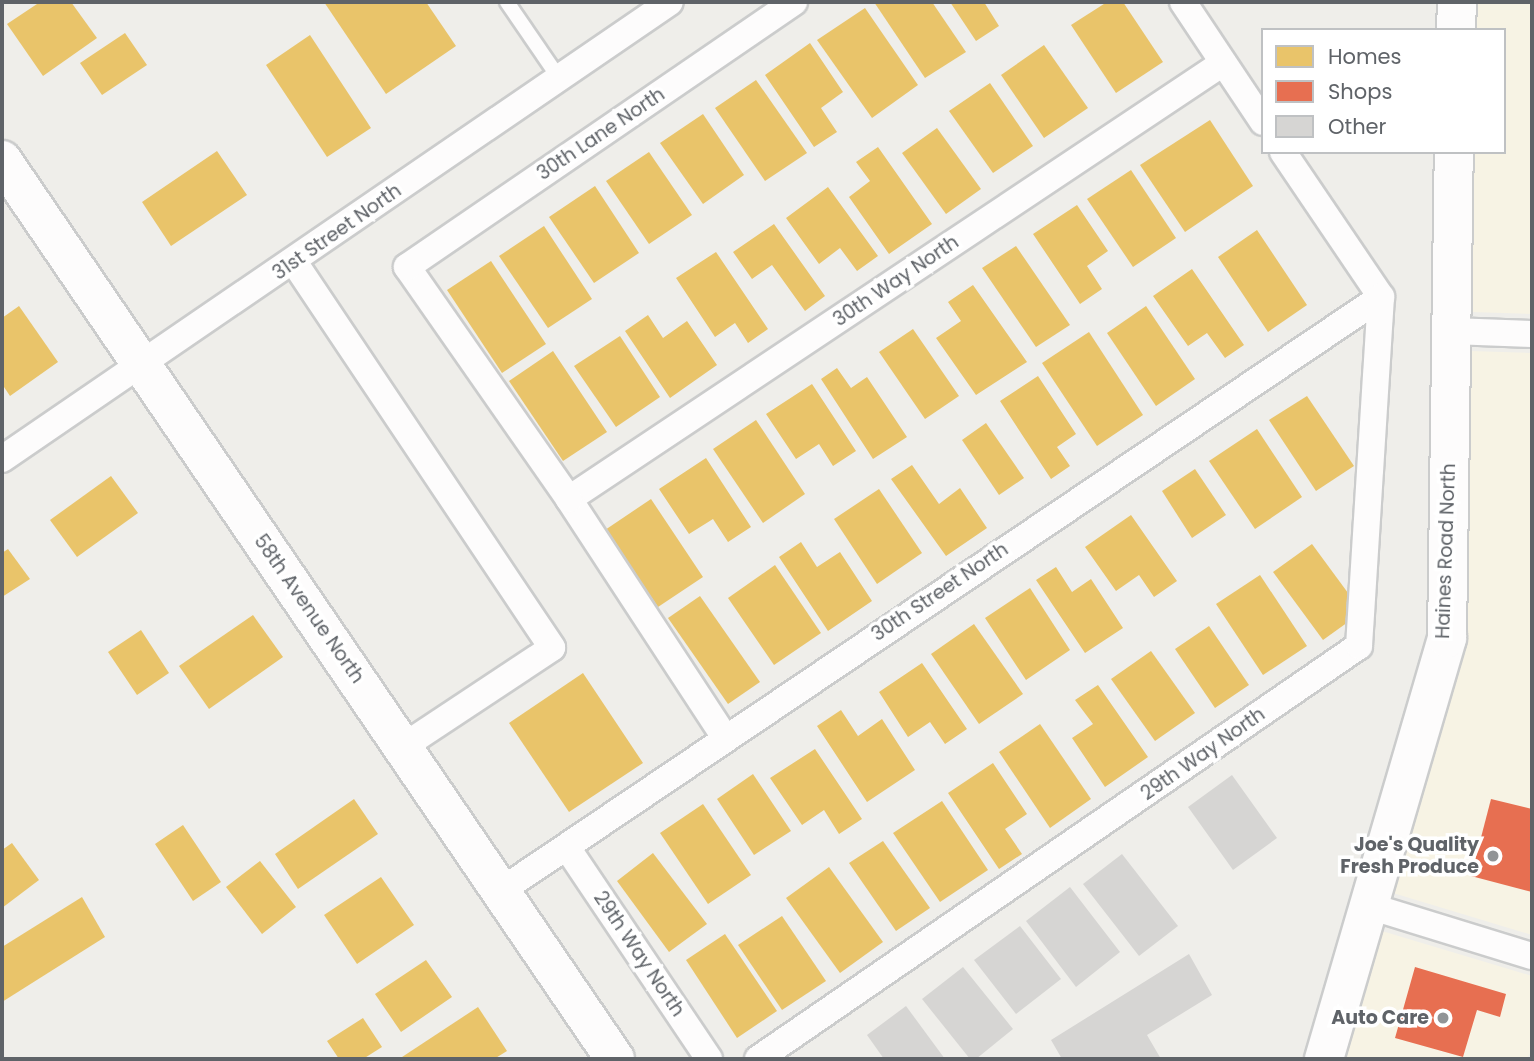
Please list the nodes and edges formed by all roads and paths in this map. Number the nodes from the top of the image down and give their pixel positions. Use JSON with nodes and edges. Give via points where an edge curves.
{"nodes":[{"id":1,"x":507,"y":2,"type":"edge"},
{"id":2,"x":670,"y":2,"type":"edge"},
{"id":3,"x":794,"y":2,"type":"edge"},
{"id":4,"x":1183,"y":2,"type":"edge"},
{"id":5,"x":1457,"y":2,"type":"edge"},
{"id":6,"x":1456,"y":28,"type":"edge"},
{"id":7,"x":1223,"y":63,"type":"junction"},
{"id":8,"x":559,"y":78,"type":"junction"},
{"id":9,"x":1261,"y":119,"type":"edge"},
{"id":10,"x":1284,"y":154,"type":"edge"},
{"id":11,"x":1454,"y":154,"type":"edge"},
{"id":12,"x":2,"y":160,"type":"edge"},
{"id":13,"x":294,"y":262,"type":"junction"},
{"id":14,"x":1381,"y":297,"type":"junction"},
{"id":15,"x":1451,"y":331,"type":"junction"},
{"id":16,"x":1532,"y":334,"type":"edge"},
{"id":17,"x":141,"y":366,"type":"junction"},
{"id":18,"x":2,"y":459,"type":"edge"},
{"id":19,"x":569,"y":499,"type":"junction"},
{"id":20,"x":724,"y":736,"type":"junction"},
{"id":21,"x":404,"y":747,"type":"junction"},
{"id":22,"x":568,"y":849,"type":"junction"},
{"id":23,"x":502,"y":890,"type":"junction"},
{"id":24,"x":1369,"y":906,"type":"junction"},
{"id":25,"x":1532,"y":956,"type":"edge"},
{"id":26,"x":615,"y":1059,"type":"edge"},
{"id":27,"x":709,"y":1059,"type":"edge"},
{"id":28,"x":758,"y":1059,"type":"edge"},
{"id":29,"x":1324,"y":1059,"type":"edge"}],
"edges":[{"from":1,"to":8,"type":"lane"},
{"from":2,"to":8,"type":"street","name":"31st Street North"},
{"from":3,"to":19,"type":"street","name":"30th Lane North","via":[[408,267]]},
{"from":4,"to":7,"type":"street"},
{"from":5,"to":6,"type":"street"},
{"from":7,"to":9,"type":"street"},
{"from":7,"to":19,"type":"street","name":"30th Way North"},
{"from":8,"to":13,"type":"street","name":"31st Street North"},
{"from":10,"to":14,"type":"street"},
{"from":11,"to":15,"type":"street","name":"Haines Road North"},
{"from":12,"to":17,"type":"street","name":"58th Avenue North"},
{"from":13,"to":17,"type":"street","name":"31st Street North"},
{"from":13,"to":21,"type":"street","via":[[552,648]]},
{"from":14,"to":20,"type":"street","name":"30th Street North"},
{"from":14,"to":28,"type":"street","name":"29th Way North","via":[[1359,646]]},
{"from":15,"to":16,"type":"street"},
{"from":15,"to":24,"type":"street","name":"Haines Road North","via":[[1447,638]]},
{"from":17,"to":18,"type":"street","name":"31st Street North"},
{"from":17,"to":21,"type":"street","name":"58th Avenue North"},
{"from":19,"to":20,"type":"street"},
{"from":20,"to":22,"type":"street","name":"30th Street North"},
{"from":21,"to":23,"type":"street","name":"58th Avenue North"},
{"from":22,"to":23,"type":"street","name":"30th Street North"},
{"from":22,"to":27,"type":"street","name":"29th Way North"},
{"from":23,"to":26,"type":"street","name":"58th Avenue North"},
{"from":24,"to":25,"type":"street"},
{"from":24,"to":29,"type":"street","name":"Haines Road North"}]}
